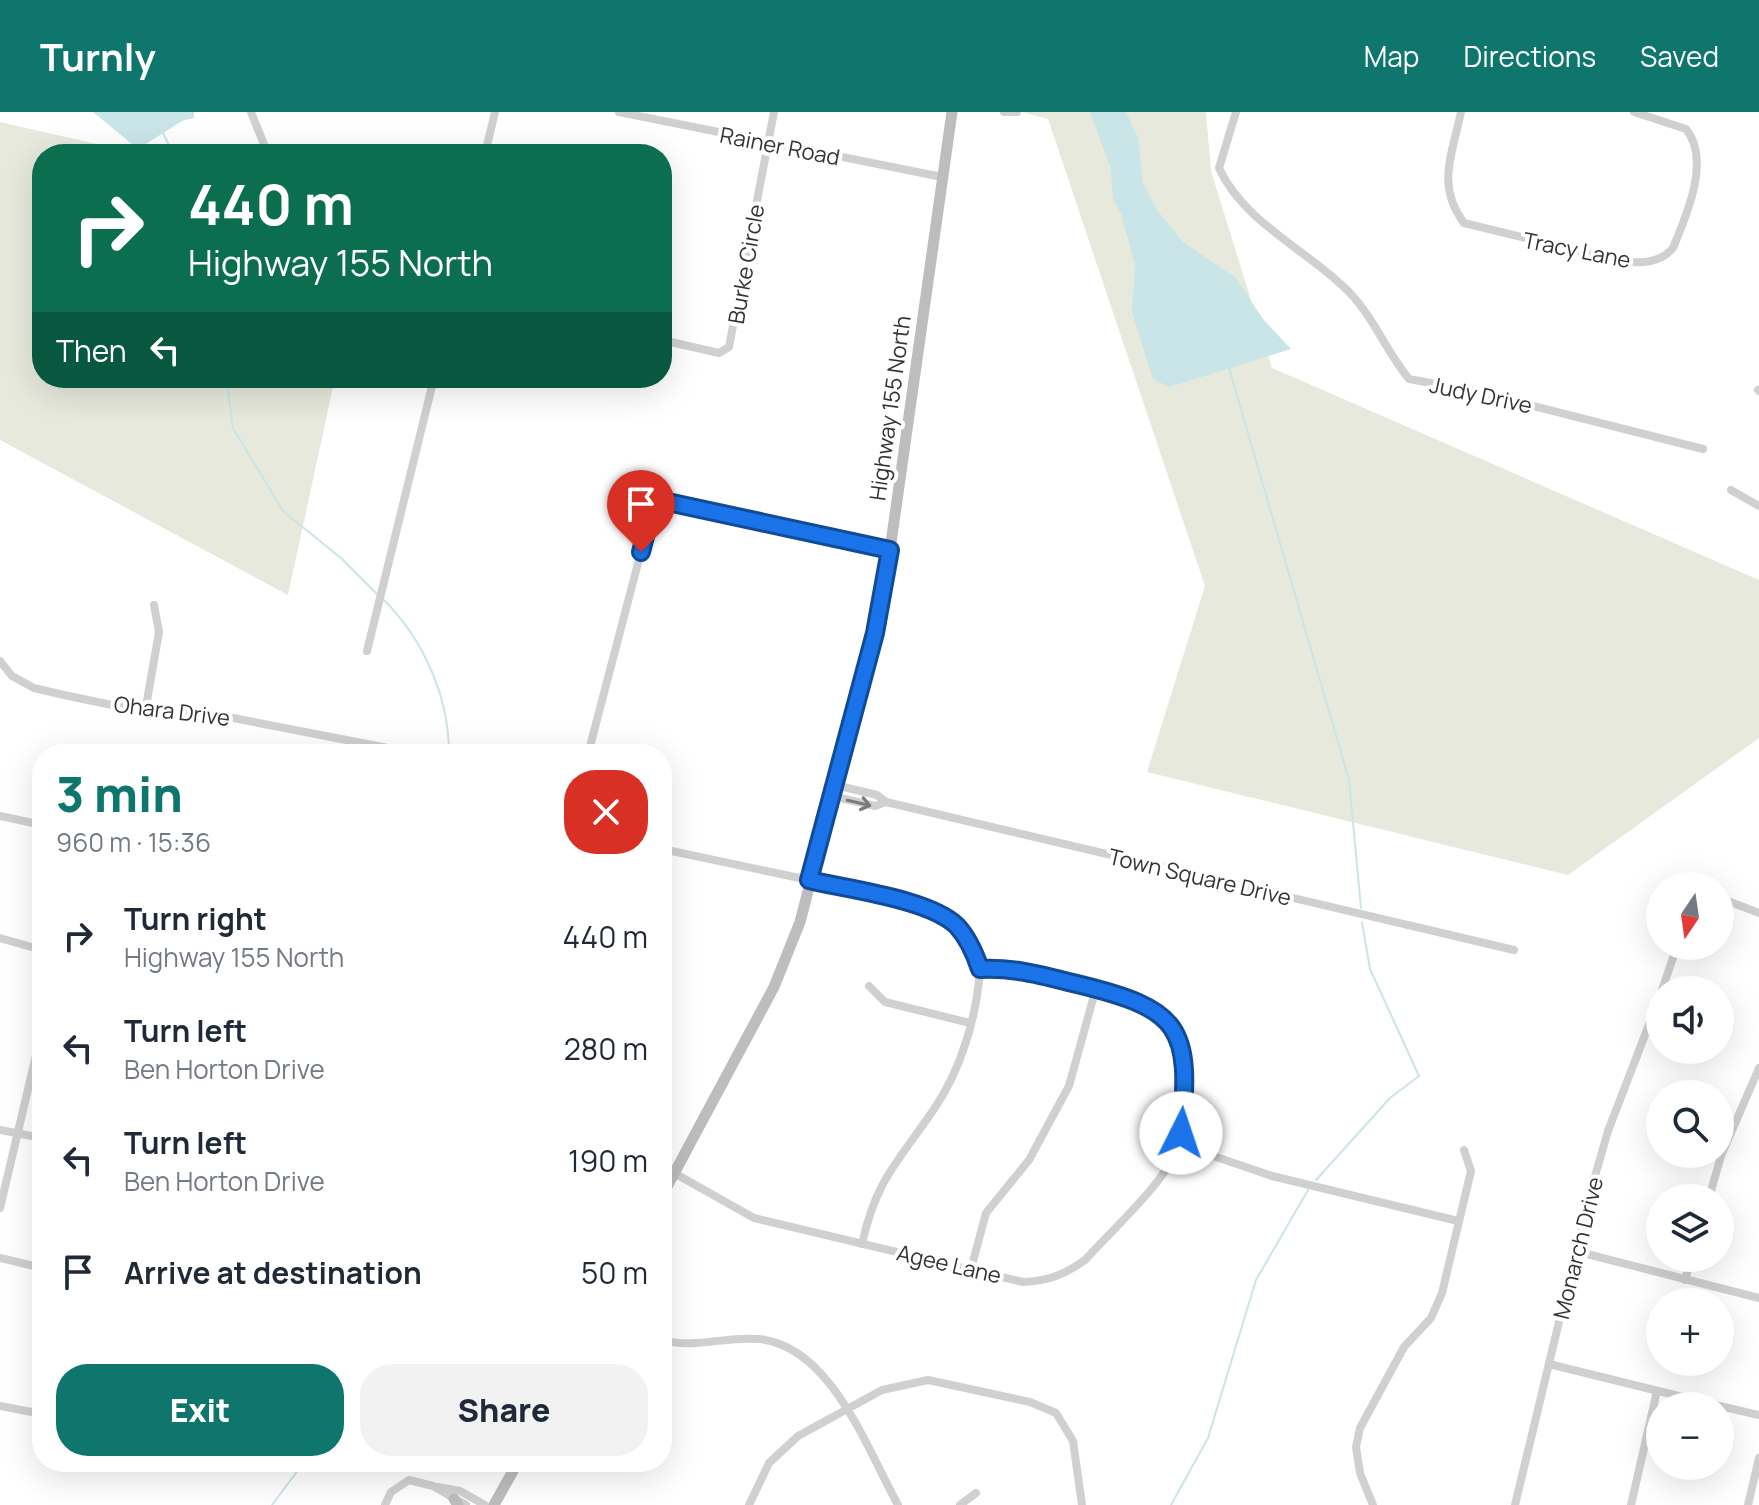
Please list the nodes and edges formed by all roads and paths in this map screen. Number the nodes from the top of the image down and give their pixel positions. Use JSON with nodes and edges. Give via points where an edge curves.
{"nodes":[{"id":1,"x":251,"y":112,"type":"edge"},
{"id":2,"x":495,"y":112,"type":"edge"},
{"id":3,"x":619,"y":112,"type":"edge"},
{"id":4,"x":774,"y":112,"type":"edge"},
{"id":5,"x":952,"y":112,"type":"edge"},
{"id":6,"x":1004,"y":112,"type":"edge"},
{"id":7,"x":1017,"y":112,"type":"edge"},
{"id":8,"x":1236,"y":112,"type":"edge"},
{"id":9,"x":1461,"y":112,"type":"edge"},
{"id":10,"x":1634,"y":112,"type":"edge"},
{"id":11,"x":264,"y":144,"type":"edge"},
{"id":12,"x":487,"y":144,"type":"edge"},
{"id":13,"x":768,"y":144,"type":"junction"},
{"id":14,"x":942,"y":177,"type":"junction"},
{"id":15,"x":672,"y":342,"type":"edge"},
{"id":16,"x":432,"y":388,"type":"edge"},
{"id":17,"x":1703,"y":449,"type":"dead end"},
{"id":18,"x":1731,"y":490,"type":"dead end"},
{"id":19,"x":1759,"y":506,"type":"edge"},
{"id":20,"x":890,"y":550,"type":"junction"},
{"id":21,"x":154,"y":605,"type":"dead end"},
{"id":22,"x":367,"y":651,"type":"dead end"},
{"id":23,"x":0,"y":661,"type":"edge"},
{"id":24,"x":145,"y":712,"type":"junction"},
{"id":25,"x":367,"y":744,"type":"edge"},
{"id":26,"x":591,"y":744,"type":"edge"},
{"id":27,"x":833,"y":790,"type":"junction"},
{"id":28,"x":0,"y":816,"type":"edge"},
{"id":29,"x":32,"y":823,"type":"edge"},
{"id":30,"x":672,"y":851,"type":"edge"},
{"id":31,"x":809,"y":880,"type":"junction"},
{"id":32,"x":1734,"y":903,"type":"edge"},
{"id":33,"x":1759,"y":913,"type":"edge"},
{"id":34,"x":0,"y":938,"type":"edge"},
{"id":35,"x":32,"y":947,"type":"edge"},
{"id":36,"x":1514,"y":950,"type":"dead end"},
{"id":37,"x":980,"y":969,"type":"junction"},
{"id":38,"x":869,"y":986,"type":"dead end"},
{"id":39,"x":1096,"y":988,"type":"junction"},
{"id":40,"x":970,"y":1023,"type":"junction"},
{"id":41,"x":1646,"y":1032,"type":"edge"},
{"id":42,"x":1759,"y":1068,"type":"edge"},
{"id":43,"x":32,"y":1072,"type":"edge"},
{"id":44,"x":0,"y":1130,"type":"edge"},
{"id":45,"x":17,"y":1134,"type":"junction"},
{"id":46,"x":32,"y":1136,"type":"edge"},
{"id":47,"x":1178,"y":1144,"type":"junction"},
{"id":48,"x":1464,"y":1150,"type":"dead end"},
{"id":49,"x":674,"y":1173,"type":"junction"},
{"id":50,"x":672,"y":1177,"type":"edge"},
{"id":51,"x":1713,"y":1184,"type":"edge"},
{"id":52,"x":0,"y":1208,"type":"edge"},
{"id":53,"x":1458,"y":1221,"type":"junction"},
{"id":54,"x":862,"y":1244,"type":"junction"},
{"id":55,"x":1575,"y":1251,"type":"junction"},
{"id":56,"x":0,"y":1258,"type":"edge"},
{"id":57,"x":32,"y":1266,"type":"edge"},
{"id":58,"x":971,"y":1269,"type":"junction"},
{"id":59,"x":1687,"y":1272,"type":"edge"},
{"id":60,"x":1685,"y":1280,"type":"junction"},
{"id":61,"x":1759,"y":1298,"type":"edge"},
{"id":62,"x":672,"y":1342,"type":"edge"},
{"id":63,"x":1549,"y":1364,"type":"junction"},
{"id":64,"x":1657,"y":1391,"type":"junction"},
{"id":65,"x":1661,"y":1392,"type":"edge"},
{"id":66,"x":0,"y":1406,"type":"edge"},
{"id":67,"x":1734,"y":1409,"type":"edge"},
{"id":68,"x":846,"y":1410,"type":"junction"},
{"id":69,"x":32,"y":1412,"type":"edge"},
{"id":70,"x":1759,"y":1415,"type":"edge"},
{"id":71,"x":1759,"y":1458,"type":"edge"},
{"id":72,"x":512,"y":1472,"type":"edge"},
{"id":73,"x":433,"y":1486,"type":"junction"},
{"id":74,"x":976,"y":1493,"type":"dead end"},
{"id":75,"x":456,"y":1502,"type":"edge"},
{"id":76,"x":385,"y":1505,"type":"edge"},
{"id":77,"x":466,"y":1505,"type":"edge"},
{"id":78,"x":485,"y":1505,"type":"edge"},
{"id":79,"x":494,"y":1505,"type":"edge"},
{"id":80,"x":749,"y":1505,"type":"edge"},
{"id":81,"x":898,"y":1505,"type":"edge"},
{"id":82,"x":960,"y":1505,"type":"edge"},
{"id":83,"x":1082,"y":1505,"type":"edge"},
{"id":84,"x":1373,"y":1505,"type":"edge"},
{"id":85,"x":1515,"y":1505,"type":"edge"},
{"id":86,"x":1631,"y":1505,"type":"edge"},
{"id":87,"x":1748,"y":1505,"type":"edge"}],
"edges":[{"from":1,"to":11,"type":"street"},
{"from":2,"to":12,"type":"street"},
{"from":3,"to":13,"type":"street","name":"Rainer Road"},
{"from":4,"to":13,"type":"street","name":"Burke Circle"},
{"from":5,"to":14,"type":"main road","name":"Highway 155 North"},
{"from":6,"to":7,"type":"street"},
{"from":8,"to":17,"type":"street","name":"Judy Drive","via":[[1219,168],[1227,186],[1352,295],[1409,379]]},
{"from":9,"to":10,"type":"street","name":"Tracy Lane","via":[[1447,187],[1450,204],[1464,223],[1647,263],[1673,248],[1697,150],[1686,129]]},
{"from":13,"to":14,"type":"street","name":"Rainer Road"},
{"from":13,"to":15,"type":"street","name":"Burke Circle","via":[[729,347],[719,353]]},
{"from":14,"to":20,"type":"main road","name":"Highway 155 North"},
{"from":16,"to":22,"type":"street"},
{"from":18,"to":19,"type":"street"},
{"from":20,"to":26,"type":"street","via":[[663,501],[653,506]]},
{"from":20,"to":27,"type":"main road","name":"Highway 155 North","via":[[875,633]]},
{"from":21,"to":24,"type":"street","via":[[159,632]]},
{"from":23,"to":24,"type":"street","name":"Ohara Drive","via":[[12,676],[34,688]]},
{"from":24,"to":25,"type":"street","name":"Ohara Drive","via":[[197,711]]},
{"from":27,"to":31,"type":"main road","name":"Highway 155 North"},
{"from":27,"to":36,"type":"street","name":"Town Square Drive","via":[[877,795],[886,802]]},
{"from":28,"to":29,"type":"street"},
{"from":30,"to":31,"type":"street"},
{"from":31,"to":37,"type":"street","via":[[937,913],[956,925]]},
{"from":31,"to":49,"type":"main road","name":"Highway 155 North","via":[[781,971]]},
{"from":32,"to":33,"type":"street"},
{"from":34,"to":35,"type":"street"},
{"from":37,"to":39,"type":"street","via":[[1009,967]]},
{"from":37,"to":40,"type":"street"},
{"from":38,"to":40,"type":"street","via":[[885,1002]]},
{"from":39,"to":47,"type":"street","via":[[1151,1005],[1178,1037],[1184,1101]]},
{"from":39,"to":58,"type":"street","via":[[1069,1086],[1029,1160],[986,1213]]},
{"from":40,"to":54,"type":"street","via":[[954,1073],[935,1109],[878,1188]]},
{"from":41,"to":55,"type":"street","name":"Monarch Drive","via":[[1608,1131]]},
{"from":42,"to":51,"type":"street"},
{"from":43,"to":45,"type":"street"},
{"from":44,"to":45,"type":"street"},
{"from":45,"to":46,"type":"street"},
{"from":45,"to":52,"type":"street"},
{"from":47,"to":53,"type":"street","via":[[1272,1176]]},
{"from":47,"to":58,"type":"street","name":"Agee Lane","via":[[1161,1175],[1068,1273],[1023,1282]]},
{"from":48,"to":53,"type":"street","via":[[1471,1171]]},
{"from":49,"to":50,"type":"main road","name":"Highway 155 North"},
{"from":49,"to":54,"type":"street","name":"Agee Lane","via":[[754,1218]]},
{"from":53,"to":84,"type":"street","via":[[1431,1318],[1404,1347],[1360,1428],[1358,1460]]},
{"from":54,"to":58,"type":"street","name":"Agee Lane"},
{"from":55,"to":60,"type":"street"},
{"from":55,"to":63,"type":"street","name":"Monarch Drive"},
{"from":56,"to":57,"type":"street"},
{"from":59,"to":60,"type":"street"},
{"from":60,"to":61,"type":"street"},
{"from":62,"to":68,"type":"street","via":[[756,1338],[782,1344],[821,1370]]},
{"from":63,"to":64,"type":"street"},
{"from":63,"to":85,"type":"street","name":"Monarch Drive"},
{"from":64,"to":65,"type":"street"},
{"from":64,"to":86,"type":"street"},
{"from":66,"to":69,"type":"street"},
{"from":67,"to":70,"type":"street"},
{"from":68,"to":80,"type":"street","via":[[779,1452],[761,1475]]},
{"from":68,"to":81,"type":"street"},
{"from":68,"to":83,"type":"street","via":[[882,1390],[919,1381],[1038,1404],[1056,1413],[1072,1436]]},
{"from":71,"to":87,"type":"street"},
{"from":72,"to":79,"type":"main road"},
{"from":73,"to":75,"type":"street"},
{"from":73,"to":76,"type":"street","via":[[409,1480],[391,1492]]},
{"from":73,"to":78,"type":"street","via":[[460,1491]]},
{"from":74,"to":82,"type":"street"},
{"from":75,"to":77,"type":"street"}]}
